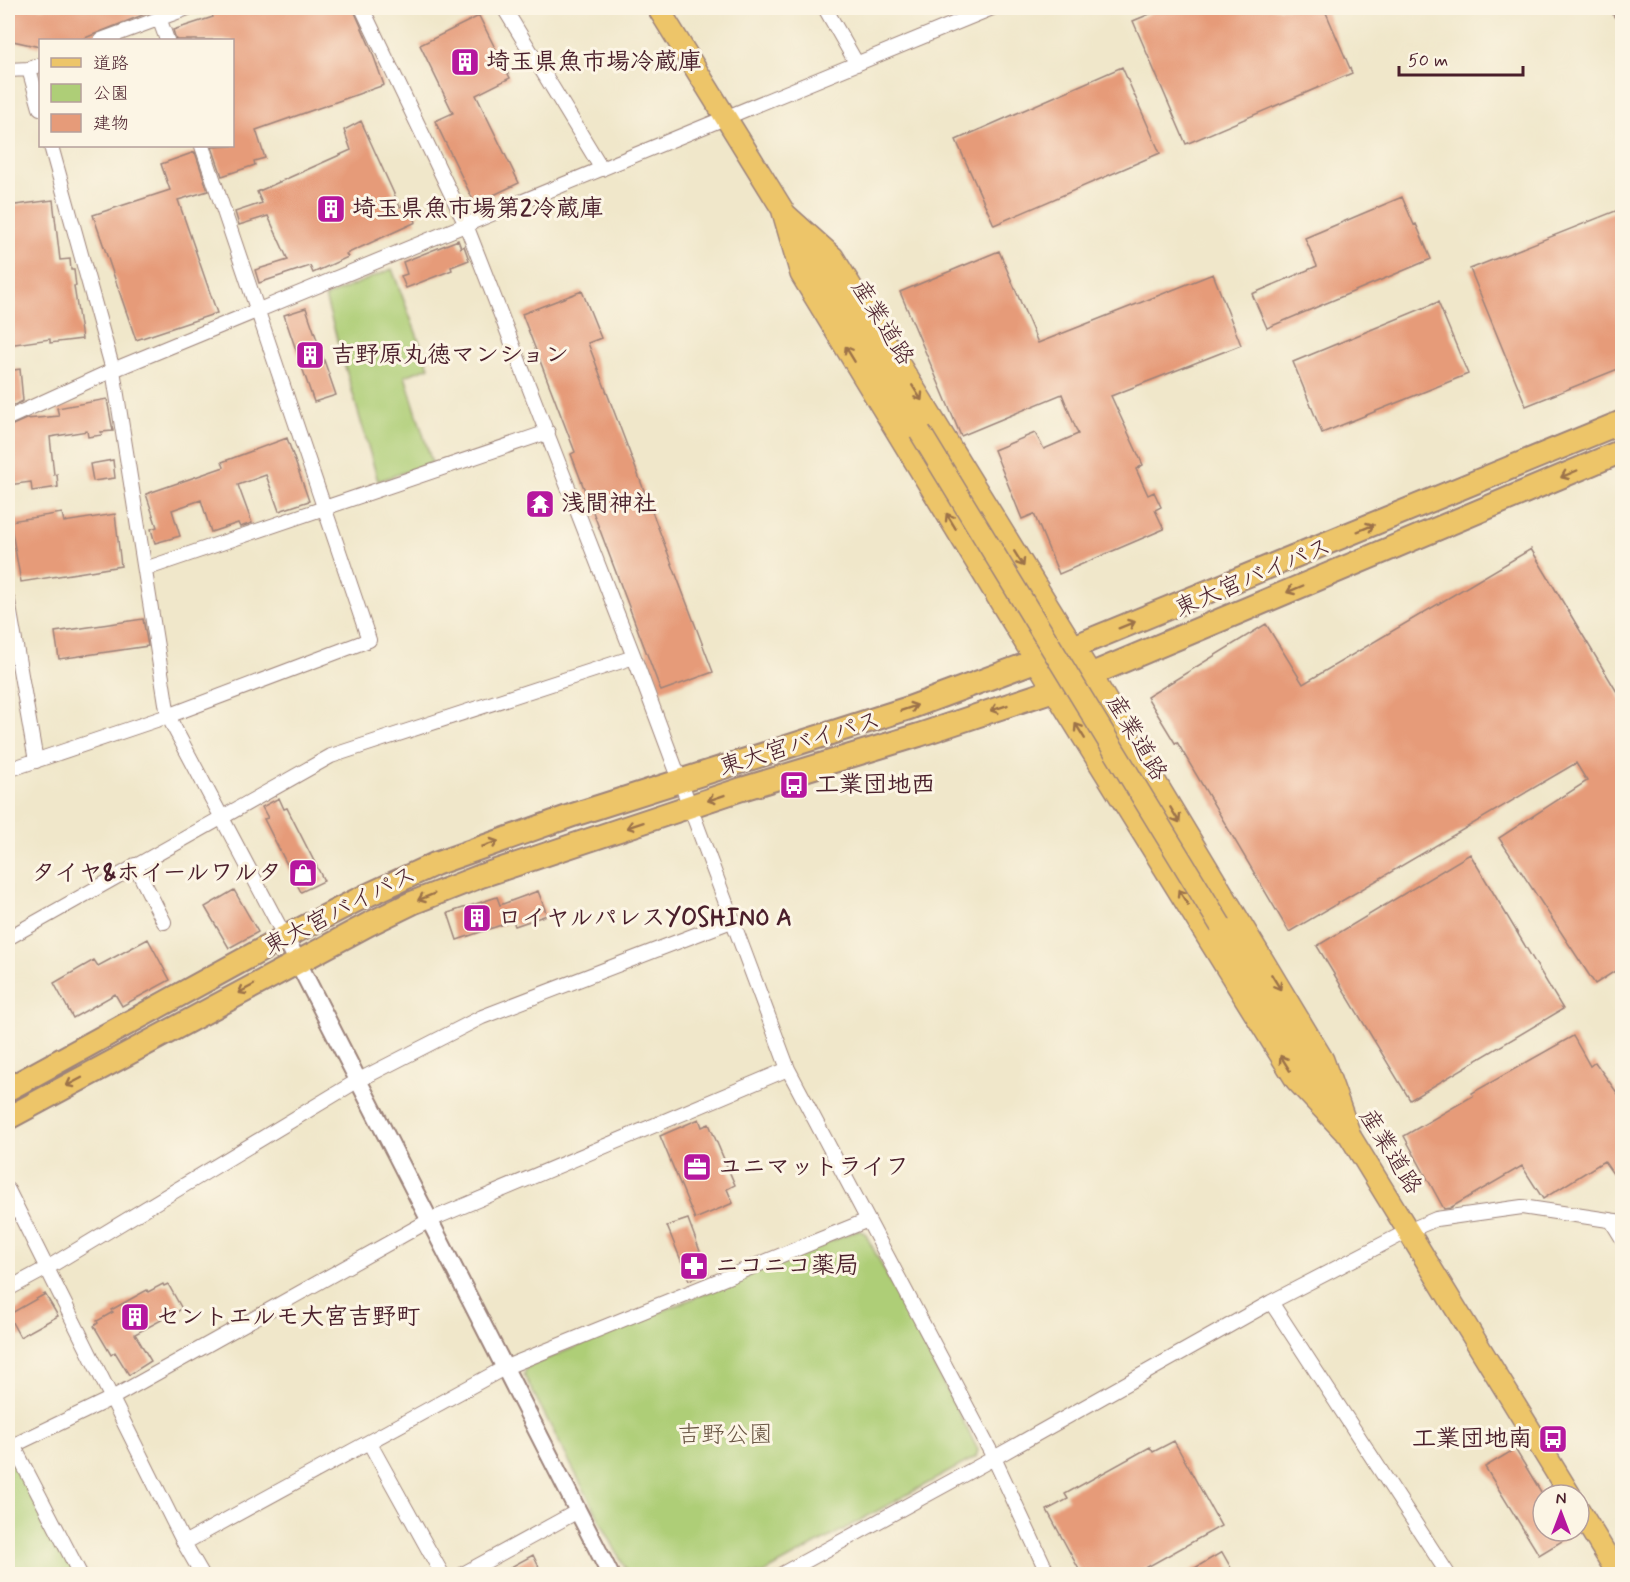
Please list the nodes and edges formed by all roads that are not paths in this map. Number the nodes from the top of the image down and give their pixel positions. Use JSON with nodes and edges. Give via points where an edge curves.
{"nodes":[{"id":1,"x":188,"y":8,"type":"edge"},
{"id":2,"x":362,"y":8,"type":"edge"},
{"id":3,"x":504,"y":8,"type":"edge"},
{"id":4,"x":657,"y":8,"type":"edge"},
{"id":5,"x":825,"y":8,"type":"edge"},
{"id":6,"x":992,"y":8,"type":"edge"},
{"id":7,"x":1620,"y":8,"type":"edge"},
{"id":8,"x":1623,"y":12,"type":"edge"},
{"id":9,"x":159,"y":18,"type":"junction"},
{"id":10,"x":104,"y":39,"type":"edge"},
{"id":11,"x":167,"y":39,"type":"edge"},
{"id":12,"x":857,"y":64,"type":"junction"},
{"id":13,"x":35,"y":67,"type":"edge"},
{"id":14,"x":8,"y":70,"type":"edge"},
{"id":15,"x":39,"y":100,"type":"edge"},
{"id":16,"x":725,"y":116,"type":"junction"},
{"id":17,"x":51,"y":147,"type":"edge"},
{"id":18,"x":202,"y":147,"type":"edge"},
{"id":19,"x":602,"y":169,"type":"junction"},
{"id":20,"x":783,"y":212,"type":"junction"},
{"id":21,"x":466,"y":225,"type":"junction"},
{"id":22,"x":257,"y":312,"type":"junction"},
{"id":23,"x":113,"y":370,"type":"junction"},
{"id":24,"x":8,"y":418,"type":"edge"},
{"id":25,"x":1623,"y":422,"type":"edge"},
{"id":26,"x":548,"y":432,"type":"junction"},
{"id":27,"x":1623,"y":451,"type":"edge"},
{"id":28,"x":324,"y":508,"type":"junction"},
{"id":29,"x":145,"y":569,"type":"junction"},
{"id":30,"x":8,"y":601,"type":"edge"},
{"id":31,"x":1073,"y":647,"type":"junction"},
{"id":32,"x":634,"y":657,"type":"junction"},
{"id":33,"x":1037,"y":660,"type":"junction"},
{"id":34,"x":1091,"y":675,"type":"junction"},
{"id":35,"x":1054,"y":690,"type":"junction"},
{"id":36,"x":168,"y":716,"type":"junction"},
{"id":37,"x":36,"y":761,"type":"junction"},
{"id":38,"x":8,"y":770,"type":"edge"},
{"id":39,"x":681,"y":780,"type":"junction"},
{"id":40,"x":690,"y":807,"type":"junction"},
{"id":41,"x":220,"y":817,"type":"junction"},
{"id":42,"x":135,"y":865,"type":"junction"},
{"id":43,"x":734,"y":920,"type":"junction"},
{"id":44,"x":164,"y":922,"type":"dead end"},
{"id":45,"x":285,"y":937,"type":"junction"},
{"id":46,"x":8,"y":938,"type":"edge"},
{"id":47,"x":298,"y":962,"type":"junction"},
{"id":48,"x":788,"y":1069,"type":"junction"},
{"id":49,"x":357,"y":1081,"type":"junction"},
{"id":50,"x":8,"y":1089,"type":"edge"},
{"id":51,"x":8,"y":1118,"type":"edge"},
{"id":52,"x":1351,"y":1138,"type":"junction"},
{"id":53,"x":8,"y":1190,"type":"edge"},
{"id":54,"x":430,"y":1220,"type":"junction"},
{"id":55,"x":868,"y":1220,"type":"junction"},
{"id":56,"x":1617,"y":1221,"type":"edge"},
{"id":57,"x":1408,"y":1231,"type":"junction"},
{"id":58,"x":1623,"y":1238,"type":"edge"},
{"id":59,"x":47,"y":1268,"type":"junction"},
{"id":60,"x":8,"y":1289,"type":"edge"},
{"id":61,"x":1271,"y":1302,"type":"junction"},
{"id":62,"x":506,"y":1368,"type":"junction"},
{"id":63,"x":112,"y":1398,"type":"junction"},
{"id":64,"x":369,"y":1442,"type":"junction"},
{"id":65,"x":10,"y":1446,"type":"edge"},
{"id":66,"x":994,"y":1458,"type":"junction"},
{"id":67,"x":1563,"y":1483,"type":"edge"},
{"id":68,"x":578,"y":1511,"type":"junction"},
{"id":69,"x":1591,"y":1530,"type":"edge"},
{"id":70,"x":184,"y":1544,"type":"junction"},
{"id":71,"x":80,"y":1575,"type":"edge"},
{"id":72,"x":202,"y":1575,"type":"edge"},
{"id":73,"x":442,"y":1575,"type":"edge"},
{"id":74,"x":463,"y":1575,"type":"edge"},
{"id":75,"x":610,"y":1575,"type":"edge"},
{"id":76,"x":782,"y":1575,"type":"edge"},
{"id":77,"x":1048,"y":1575,"type":"edge"},
{"id":78,"x":1448,"y":1575,"type":"edge"},
{"id":79,"x":1618,"y":1575,"type":"edge"}],
"edges":[{"from":1,"to":9,"type":"street"},
{"from":2,"to":21,"type":"street"},
{"from":3,"to":19,"type":"street"},
{"from":4,"to":16,"type":"main road","name":"産業道路"},
{"from":5,"to":12,"type":"street"},
{"from":6,"to":12,"type":"street"},
{"from":7,"to":8,"type":"street"},
{"from":9,"to":10,"type":"street"},
{"from":9,"to":11,"type":"street"},
{"from":12,"to":16,"type":"street"},
{"from":13,"to":14,"type":"street"},
{"from":13,"to":15,"type":"street"},
{"from":16,"to":19,"type":"street"},
{"from":16,"to":20,"type":"main road","name":"産業道路"},
{"from":17,"to":23,"type":"street"},
{"from":18,"to":22,"type":"street"},
{"from":19,"to":21,"type":"street"},
{"from":20,"to":31,"type":"main road","one_way":true,"via":[[833,257]]},
{"from":33,"to":20,"type":"main road","one_way":true,"via":[[801,274]]},
{"from":20,"to":52,"type":"main road","name":"産業道路","bridge":true},
{"from":21,"to":22,"type":"street"},
{"from":21,"to":26,"type":"street"},
{"from":22,"to":23,"type":"street"},
{"from":22,"to":28,"type":"street"},
{"from":23,"to":24,"type":"street"},
{"from":23,"to":29,"type":"street"},
{"from":31,"to":25,"type":"highway","name":"東大宮バイパス","one_way":true},
{"from":26,"to":28,"type":"street"},
{"from":26,"to":32,"type":"street"},
{"from":27,"to":34,"type":"highway","name":"東大宮バイパス","one_way":true},
{"from":28,"to":29,"type":"street"},
{"from":28,"to":36,"type":"street","via":[[369,640]]},
{"from":29,"to":36,"type":"street"},
{"from":30,"to":37,"type":"street"},
{"from":31,"to":33,"type":"highway","name":"東大宮バイパス"},
{"from":31,"to":34,"type":"main road"},
{"from":32,"to":39,"type":"street"},
{"from":32,"to":41,"type":"street","via":[[331,756]]},
{"from":33,"to":35,"type":"main road"},
{"from":39,"to":33,"type":"highway","name":"東大宮バイパス","one_way":true,"via":[[909,708]]},
{"from":34,"to":35,"type":"highway","name":"東大宮バイパス"},
{"from":34,"to":52,"type":"main road","one_way":true,"via":[[1323,1060]]},
{"from":35,"to":40,"type":"highway","name":"東大宮バイパス","one_way":true},
{"from":52,"to":35,"type":"main road","one_way":true,"via":[[1296,1080]]},
{"from":36,"to":37,"type":"street"},
{"from":36,"to":41,"type":"street"},
{"from":37,"to":38,"type":"street"},
{"from":39,"to":40,"type":"street"},
{"from":45,"to":39,"type":"highway","name":"東大宮バイパス","one_way":true,"via":[[435,864]]},
{"from":40,"to":43,"type":"street"},
{"from":40,"to":47,"type":"highway","name":"東大宮バイパス","one_way":true,"via":[[445,889]]},
{"from":41,"to":42,"type":"street"},
{"from":41,"to":45,"type":"street"},
{"from":42,"to":44,"type":"street"},
{"from":42,"to":46,"type":"street"},
{"from":43,"to":48,"type":"street"},
{"from":43,"to":49,"type":"street","via":[[482,1017]]},
{"from":45,"to":47,"type":"street"},
{"from":45,"to":50,"type":"highway","name":"東大宮バイパス"},
{"from":47,"to":49,"type":"street"},
{"from":47,"to":51,"type":"highway","name":"東大宮バイパス","one_way":true},
{"from":48,"to":54,"type":"street"},
{"from":48,"to":55,"type":"street"},
{"from":49,"to":54,"type":"street"},
{"from":49,"to":59,"type":"street"},
{"from":52,"to":57,"type":"main road","name":"産業道路"},
{"from":53,"to":59,"type":"street"},
{"from":54,"to":62,"type":"street"},
{"from":54,"to":63,"type":"street"},
{"from":55,"to":62,"type":"street"},
{"from":55,"to":66,"type":"street"},
{"from":56,"to":57,"type":"street","via":[[1522,1207],[1436,1219]]},
{"from":56,"to":58,"type":"street"},
{"from":57,"to":61,"type":"street"},
{"from":57,"to":67,"type":"main road","name":"産業道路"},
{"from":59,"to":60,"type":"street"},
{"from":59,"to":63,"type":"street"},
{"from":61,"to":66,"type":"street"},
{"from":61,"to":78,"type":"street"},
{"from":62,"to":64,"type":"street"},
{"from":62,"to":68,"type":"street"},
{"from":63,"to":65,"type":"street"},
{"from":63,"to":70,"type":"street"},
{"from":64,"to":70,"type":"street"},
{"from":64,"to":73,"type":"street"},
{"from":65,"to":71,"type":"street"},
{"from":66,"to":76,"type":"street"},
{"from":66,"to":77,"type":"street"},
{"from":68,"to":74,"type":"street"},
{"from":68,"to":75,"type":"street"},
{"from":69,"to":79,"type":"main road"},
{"from":70,"to":72,"type":"street"}]}
